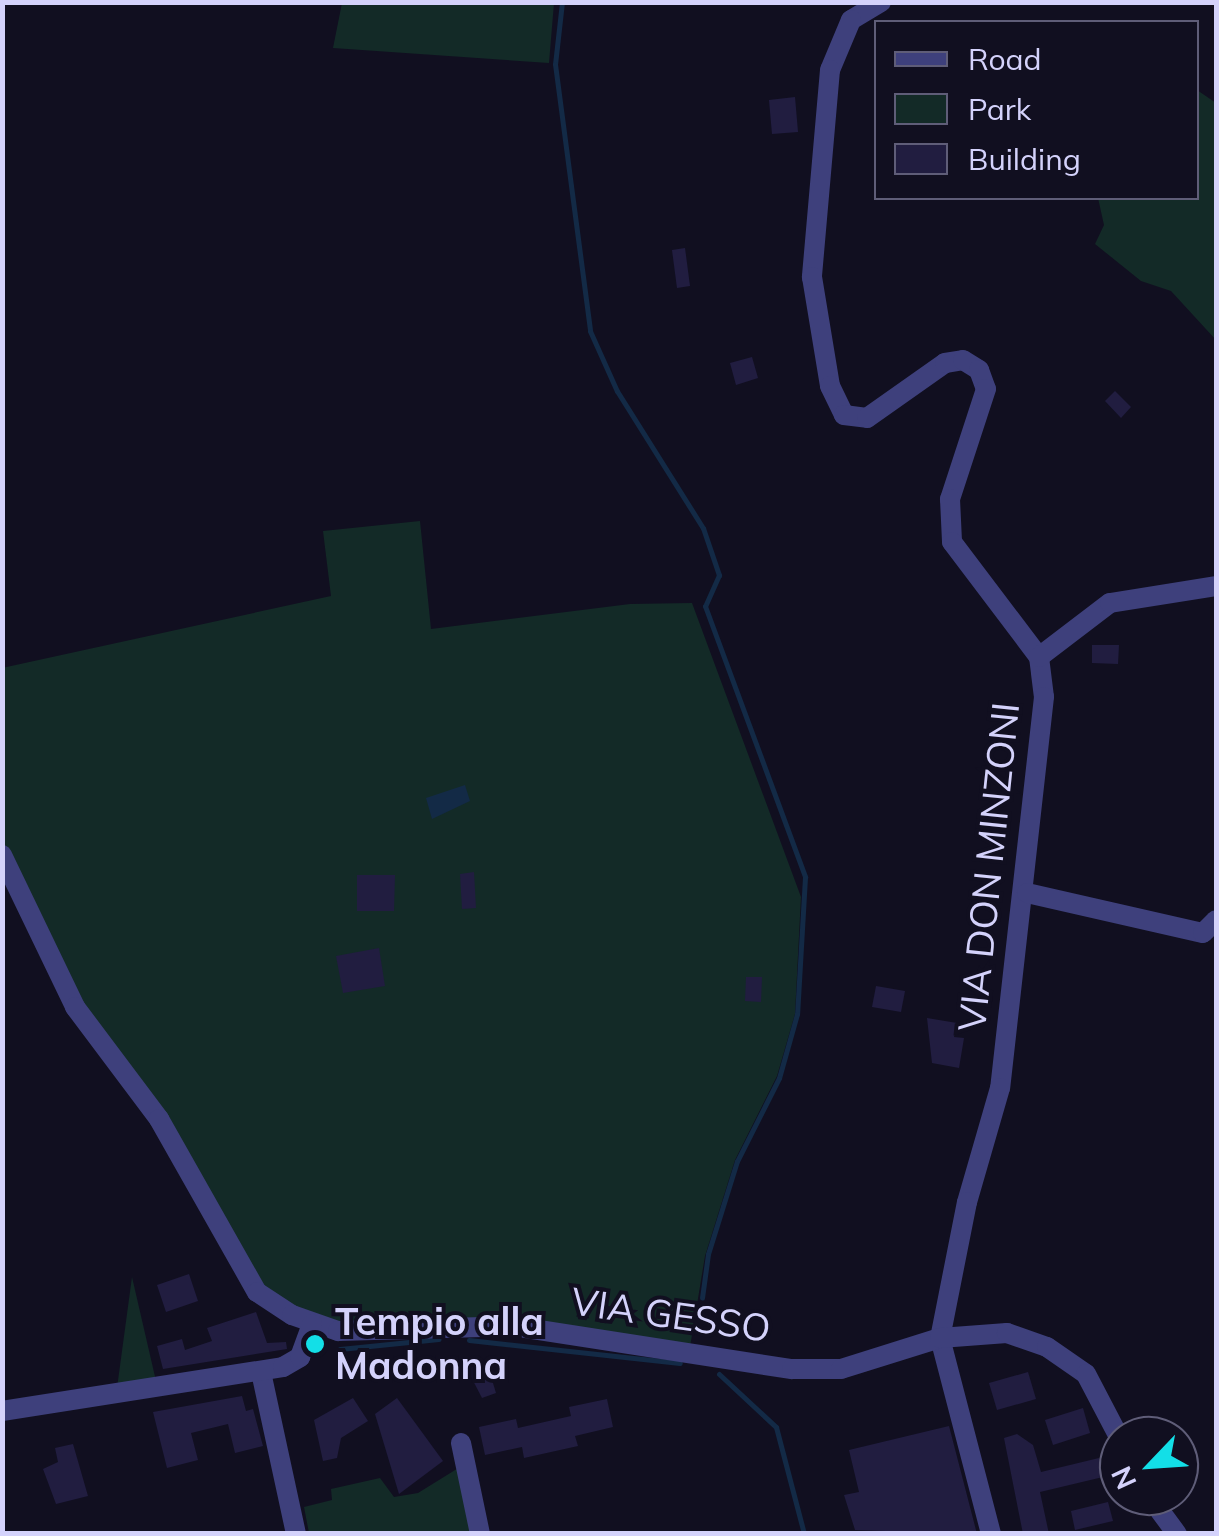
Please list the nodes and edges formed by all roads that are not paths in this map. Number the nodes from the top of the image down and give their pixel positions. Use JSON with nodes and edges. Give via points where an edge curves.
{"nodes":[{"id":1,"x":882,"y":2,"type":"edge"},
{"id":2,"x":853,"y":12,"type":"edge"},
{"id":3,"x":1216,"y":586,"type":"edge"},
{"id":4,"x":1039,"y":656,"type":"junction"},
{"id":5,"x":2,"y":855,"type":"edge"},
{"id":6,"x":1027,"y":893,"type":"junction"},
{"id":7,"x":1216,"y":920,"type":"edge"},
{"id":8,"x":312,"y":1324,"type":"junction"},
{"id":9,"x":940,"y":1338,"type":"junction"},
{"id":10,"x":262,"y":1372,"type":"junction"},
{"id":11,"x":2,"y":1411,"type":"edge"},
{"id":12,"x":1108,"y":1416,"type":"edge"},
{"id":13,"x":461,"y":1443,"type":"dead end"},
{"id":14,"x":296,"y":1534,"type":"edge"},
{"id":15,"x":480,"y":1534,"type":"edge"},
{"id":16,"x":991,"y":1534,"type":"edge"}],
"edges":[{"from":1,"to":2,"type":"street","name":"VIA DON MINZONI"},
{"from":2,"to":4,"type":"street","name":"VIA DON MINZONI","via":[[830,70],[812,276],[830,386],[844,415],[867,418],[945,363],[963,360],[979,370],[986,389],[950,499],[952,542]]},
{"from":3,"to":4,"type":"street","via":[[1110,603]]},
{"from":4,"to":6,"type":"street","name":"VIA DON MINZONI","via":[[1044,697]]},
{"from":5,"to":8,"type":"street","name":"VIA GESSO","via":[[75,1007],[159,1118],[257,1292]]},
{"from":6,"to":7,"type":"street","via":[[1203,934]]},
{"from":6,"to":9,"type":"street","name":"VIA DON MINZONI","via":[[1000,1088],[967,1202]]},
{"from":8,"to":9,"type":"street","name":"VIA GESSO","via":[[366,1332],[456,1323],[513,1326],[792,1368],[872,1364]]},
{"from":8,"to":10,"type":"street","via":[[300,1357]]},
{"from":9,"to":12,"type":"street","name":"VIA GESSO","via":[[1007,1332],[1047,1347],[1086,1374]]},
{"from":9,"to":16,"type":"street"},
{"from":10,"to":11,"type":"street"},
{"from":10,"to":14,"type":"street"},
{"from":13,"to":15,"type":"street"}]}
